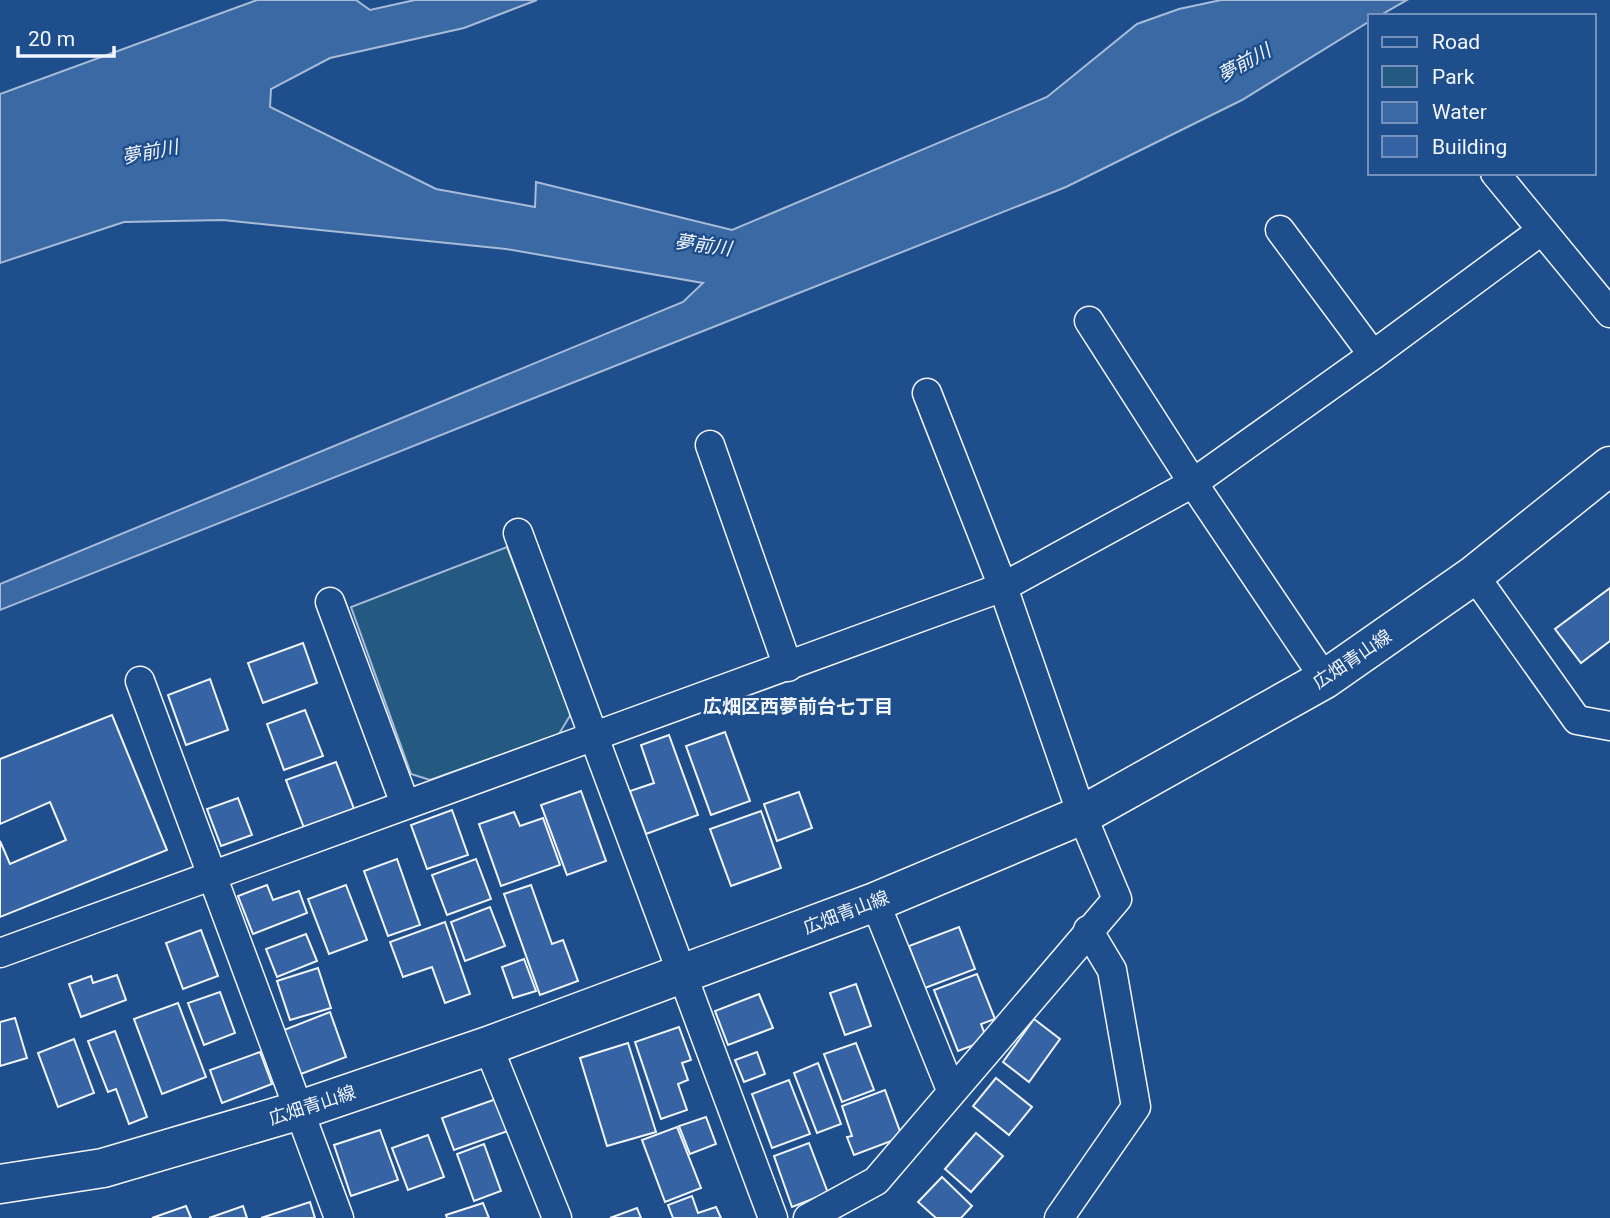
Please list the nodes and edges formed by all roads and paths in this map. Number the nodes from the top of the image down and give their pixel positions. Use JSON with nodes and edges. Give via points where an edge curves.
{"nodes":[{"id":1,"x":1497,"y":175,"type":"edge"},
{"id":2,"x":1280,"y":230,"type":"dead end"},
{"id":3,"x":1541,"y":231,"type":"junction"},
{"id":4,"x":1610,"y":313,"type":"edge"},
{"id":5,"x":1089,"y":321,"type":"dead end"},
{"id":6,"x":1373,"y":355,"type":"junction"},
{"id":7,"x":928,"y":393,"type":"dead end"},
{"id":8,"x":710,"y":445,"type":"dead end"},
{"id":9,"x":1610,"y":466,"type":"edge"},
{"id":10,"x":1192,"y":484,"type":"junction"},
{"id":11,"x":518,"y":533,"type":"dead end"},
{"id":12,"x":1474,"y":575,"type":"junction"},
{"id":13,"x":1003,"y":587,"type":"junction"},
{"id":14,"x":330,"y":602,"type":"dead end"},
{"id":15,"x":788,"y":667,"type":"junction"},
{"id":16,"x":1325,"y":679,"type":"junction"},
{"id":17,"x":140,"y":681,"type":"dead end"},
{"id":18,"x":1610,"y":726,"type":"edge"},
{"id":19,"x":595,"y":737,"type":"junction"},
{"id":20,"x":405,"y":804,"type":"junction"},
{"id":21,"x":1082,"y":815,"type":"junction"},
{"id":22,"x":211,"y":875,"type":"junction"},
{"id":23,"x":875,"y":902,"type":"junction"},
{"id":24,"x":1088,"y":930,"type":"junction"},
{"id":25,"x":0,"y":953,"type":"edge"},
{"id":26,"x":681,"y":975,"type":"junction"},
{"id":27,"x":488,"y":1046,"type":"junction"},
{"id":28,"x":951,"y":1090,"type":"junction"},
{"id":29,"x":300,"y":1110,"type":"junction"},
{"id":30,"x":0,"y":1184,"type":"edge"},
{"id":31,"x":340,"y":1218,"type":"edge"},
{"id":32,"x":557,"y":1218,"type":"edge"},
{"id":33,"x":773,"y":1218,"type":"edge"},
{"id":34,"x":808,"y":1218,"type":"edge"},
{"id":35,"x":1059,"y":1218,"type":"edge"}],
"edges":[{"from":1,"to":3,"type":"street"},
{"from":2,"to":6,"type":"street"},
{"from":3,"to":4,"type":"street"},
{"from":3,"to":6,"type":"street"},
{"from":5,"to":10,"type":"street"},
{"from":6,"to":10,"type":"street"},
{"from":7,"to":13,"type":"street"},
{"from":8,"to":15,"type":"street"},
{"from":9,"to":12,"type":"main road","name":"広畑青山線"},
{"from":10,"to":13,"type":"street"},
{"from":10,"to":16,"type":"street"},
{"from":11,"to":19,"type":"street"},
{"from":12,"to":16,"type":"main road","name":"広畑青山線"},
{"from":12,"to":18,"type":"street","via":[[1577,720]]},
{"from":13,"to":15,"type":"street"},
{"from":13,"to":21,"type":"street"},
{"from":14,"to":20,"type":"street"},
{"from":15,"to":19,"type":"street"},
{"from":16,"to":21,"type":"main road","name":"広畑青山線"},
{"from":17,"to":22,"type":"street"},
{"from":19,"to":20,"type":"street"},
{"from":19,"to":26,"type":"street"},
{"from":20,"to":22,"type":"street"},
{"from":21,"to":23,"type":"main road","name":"広畑青山線"},
{"from":21,"to":24,"type":"street","via":[[1117,899]]},
{"from":22,"to":25,"type":"street"},
{"from":22,"to":29,"type":"street"},
{"from":23,"to":26,"type":"main road","name":"広畑青山線"},
{"from":23,"to":28,"type":"street"},
{"from":24,"to":28,"type":"street"},
{"from":24,"to":35,"type":"street","via":[[1112,970],[1136,1107]]},
{"from":26,"to":27,"type":"main road","name":"広畑青山線"},
{"from":26,"to":33,"type":"street"},
{"from":27,"to":29,"type":"main road","name":"広畑青山線"},
{"from":27,"to":32,"type":"street"},
{"from":28,"to":34,"type":"street","via":[[876,1181]]},
{"from":29,"to":30,"type":"main road","name":"広畑青山線","via":[[103,1168]]},
{"from":29,"to":31,"type":"street"}]}
